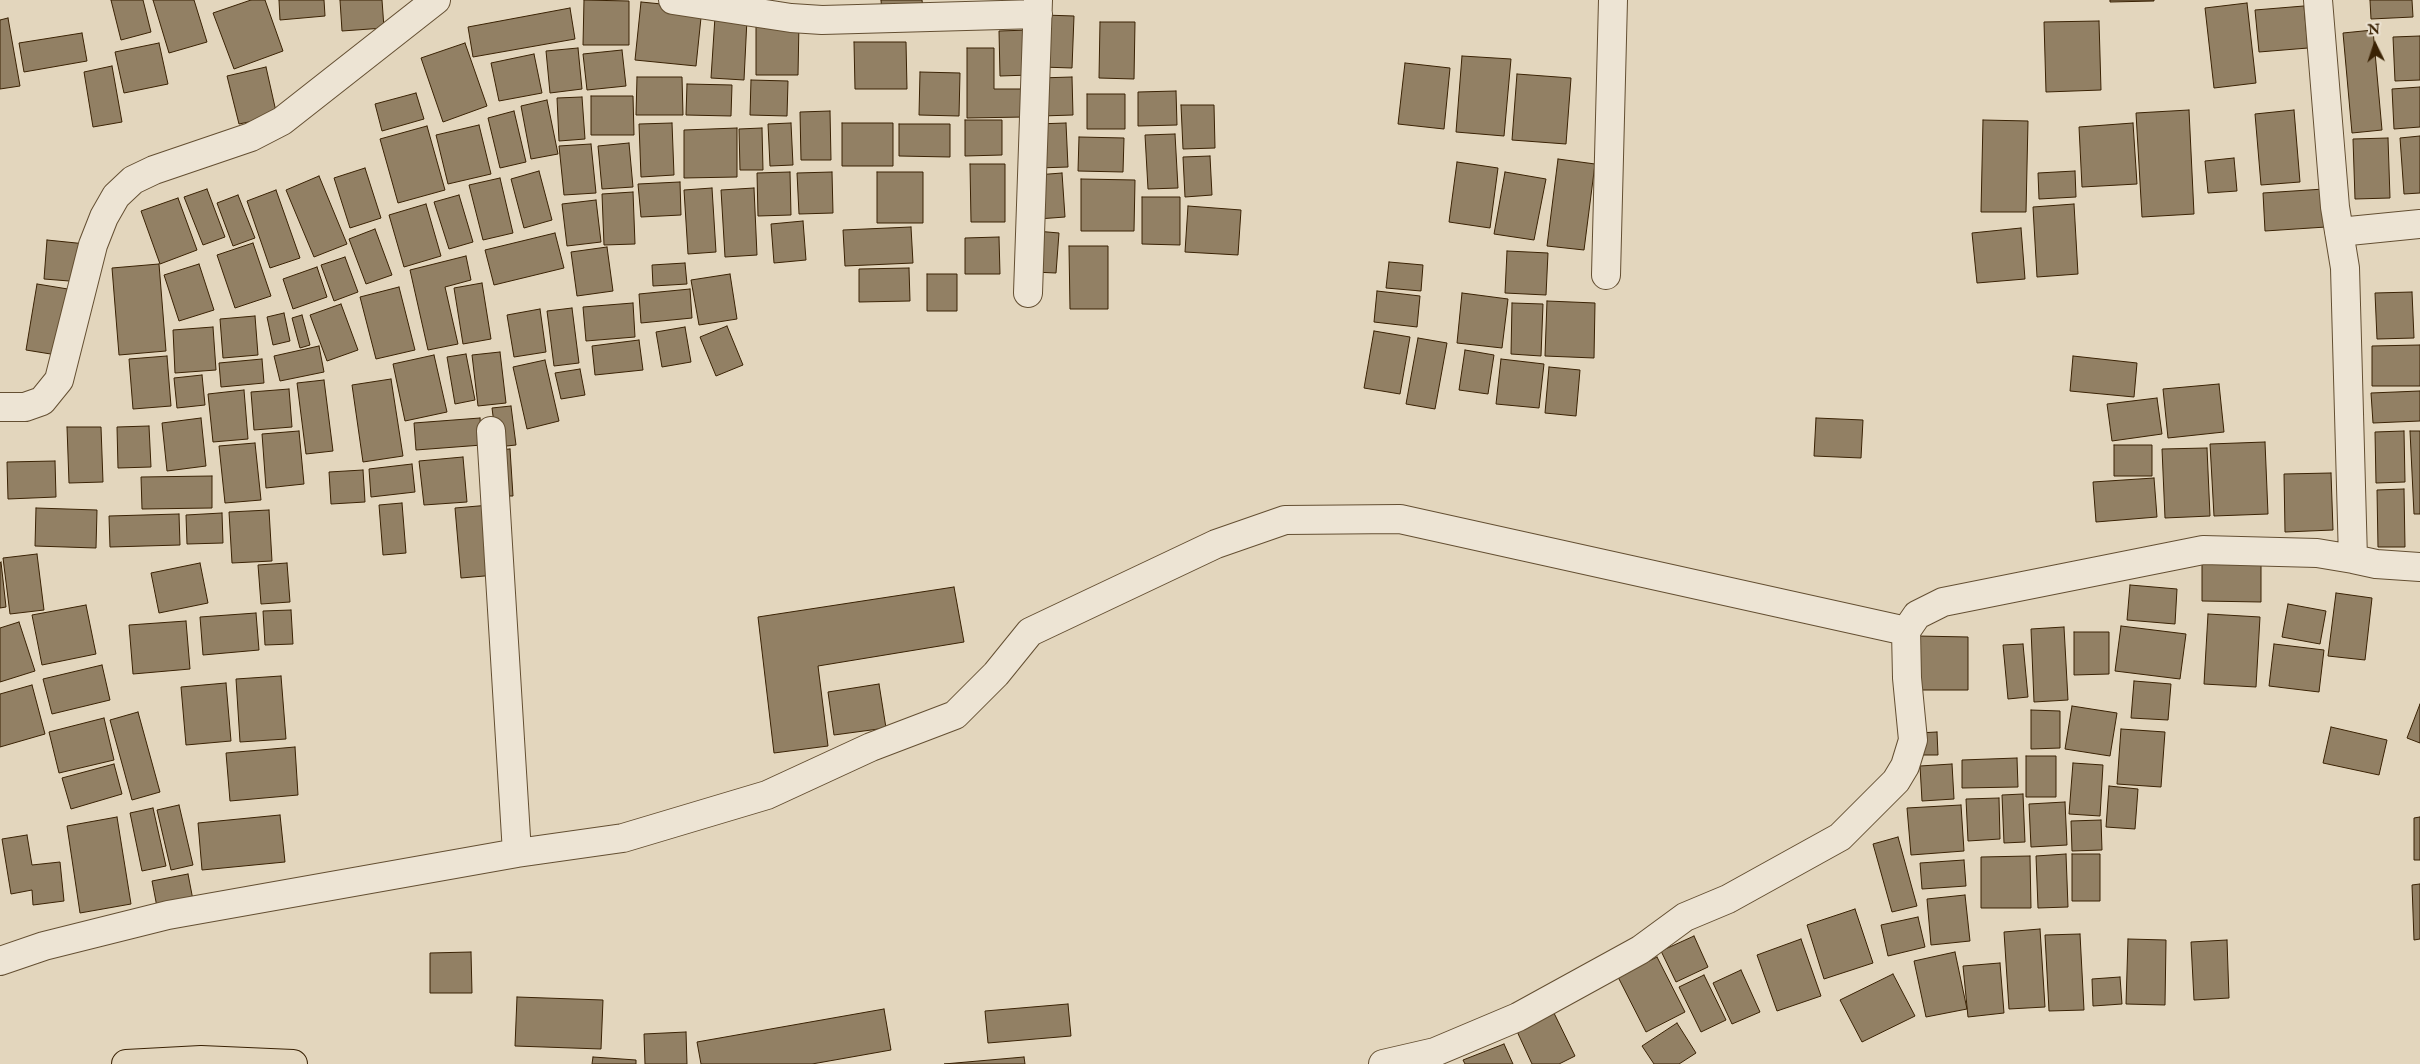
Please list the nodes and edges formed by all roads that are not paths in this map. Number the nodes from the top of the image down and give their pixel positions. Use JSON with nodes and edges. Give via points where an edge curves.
{"nodes":[{"id":1,"x":436,"y":0,"type":"edge"},
{"id":2,"x":673,"y":0,"type":"edge"},
{"id":3,"x":1613,"y":0,"type":"edge"},
{"id":4,"x":2318,"y":0,"type":"edge"},
{"id":5,"x":1038,"y":7,"type":"edge"},
{"id":6,"x":2420,"y":224,"type":"edge"},
{"id":7,"x":2339,"y":232,"type":"junction"},
{"id":8,"x":1606,"y":275,"type":"dead end"},
{"id":9,"x":1028,"y":293,"type":"dead end"},
{"id":10,"x":0,"y":407,"type":"edge"},
{"id":11,"x":491,"y":431,"type":"dead end"},
{"id":12,"x":2353,"y":559,"type":"junction"},
{"id":13,"x":2420,"y":567,"type":"edge"},
{"id":14,"x":1906,"y":631,"type":"junction"},
{"id":15,"x":517,"y":853,"type":"junction"},
{"id":16,"x":0,"y":961,"type":"edge"},
{"id":17,"x":126,"y":1064,"type":"edge"},
{"id":18,"x":293,"y":1064,"type":"edge"},
{"id":19,"x":1383,"y":1064,"type":"edge"}],
"edges":[{"from":1,"to":10,"type":"street","via":[[282,121],[251,137],[154,170],[128,186],[112,203],[93,245],[60,380],[42,401],[25,407]]},
{"from":2,"to":5,"type":"street","via":[[822,20]]},
{"from":3,"to":8,"type":"street"},
{"from":4,"to":7,"type":"street"},
{"from":5,"to":9,"type":"street"},
{"from":6,"to":7,"type":"street"},
{"from":7,"to":12,"type":"street","via":[[2345,268]]},
{"from":11,"to":15,"type":"street"},
{"from":12,"to":13,"type":"street"},
{"from":12,"to":14,"type":"street","via":[[2317,552],[2203,550],[1943,602],[1917,615]]},
{"from":14,"to":15,"type":"street","via":[[1400,519],[1285,520],[1216,544],[1030,632],[996,674],[955,715],[871,747],[767,795],[623,838]]},
{"from":14,"to":19,"type":"street","via":[[1906,678],[1913,740],[1905,766],[1896,781],[1840,837],[1728,899],[1685,917],[1640,950],[1518,1017],[1435,1052]]},
{"from":15,"to":16,"type":"street","via":[[168,915],[44,946]]},
{"from":17,"to":18,"type":"main road","via":[[201,1060]]}]}
